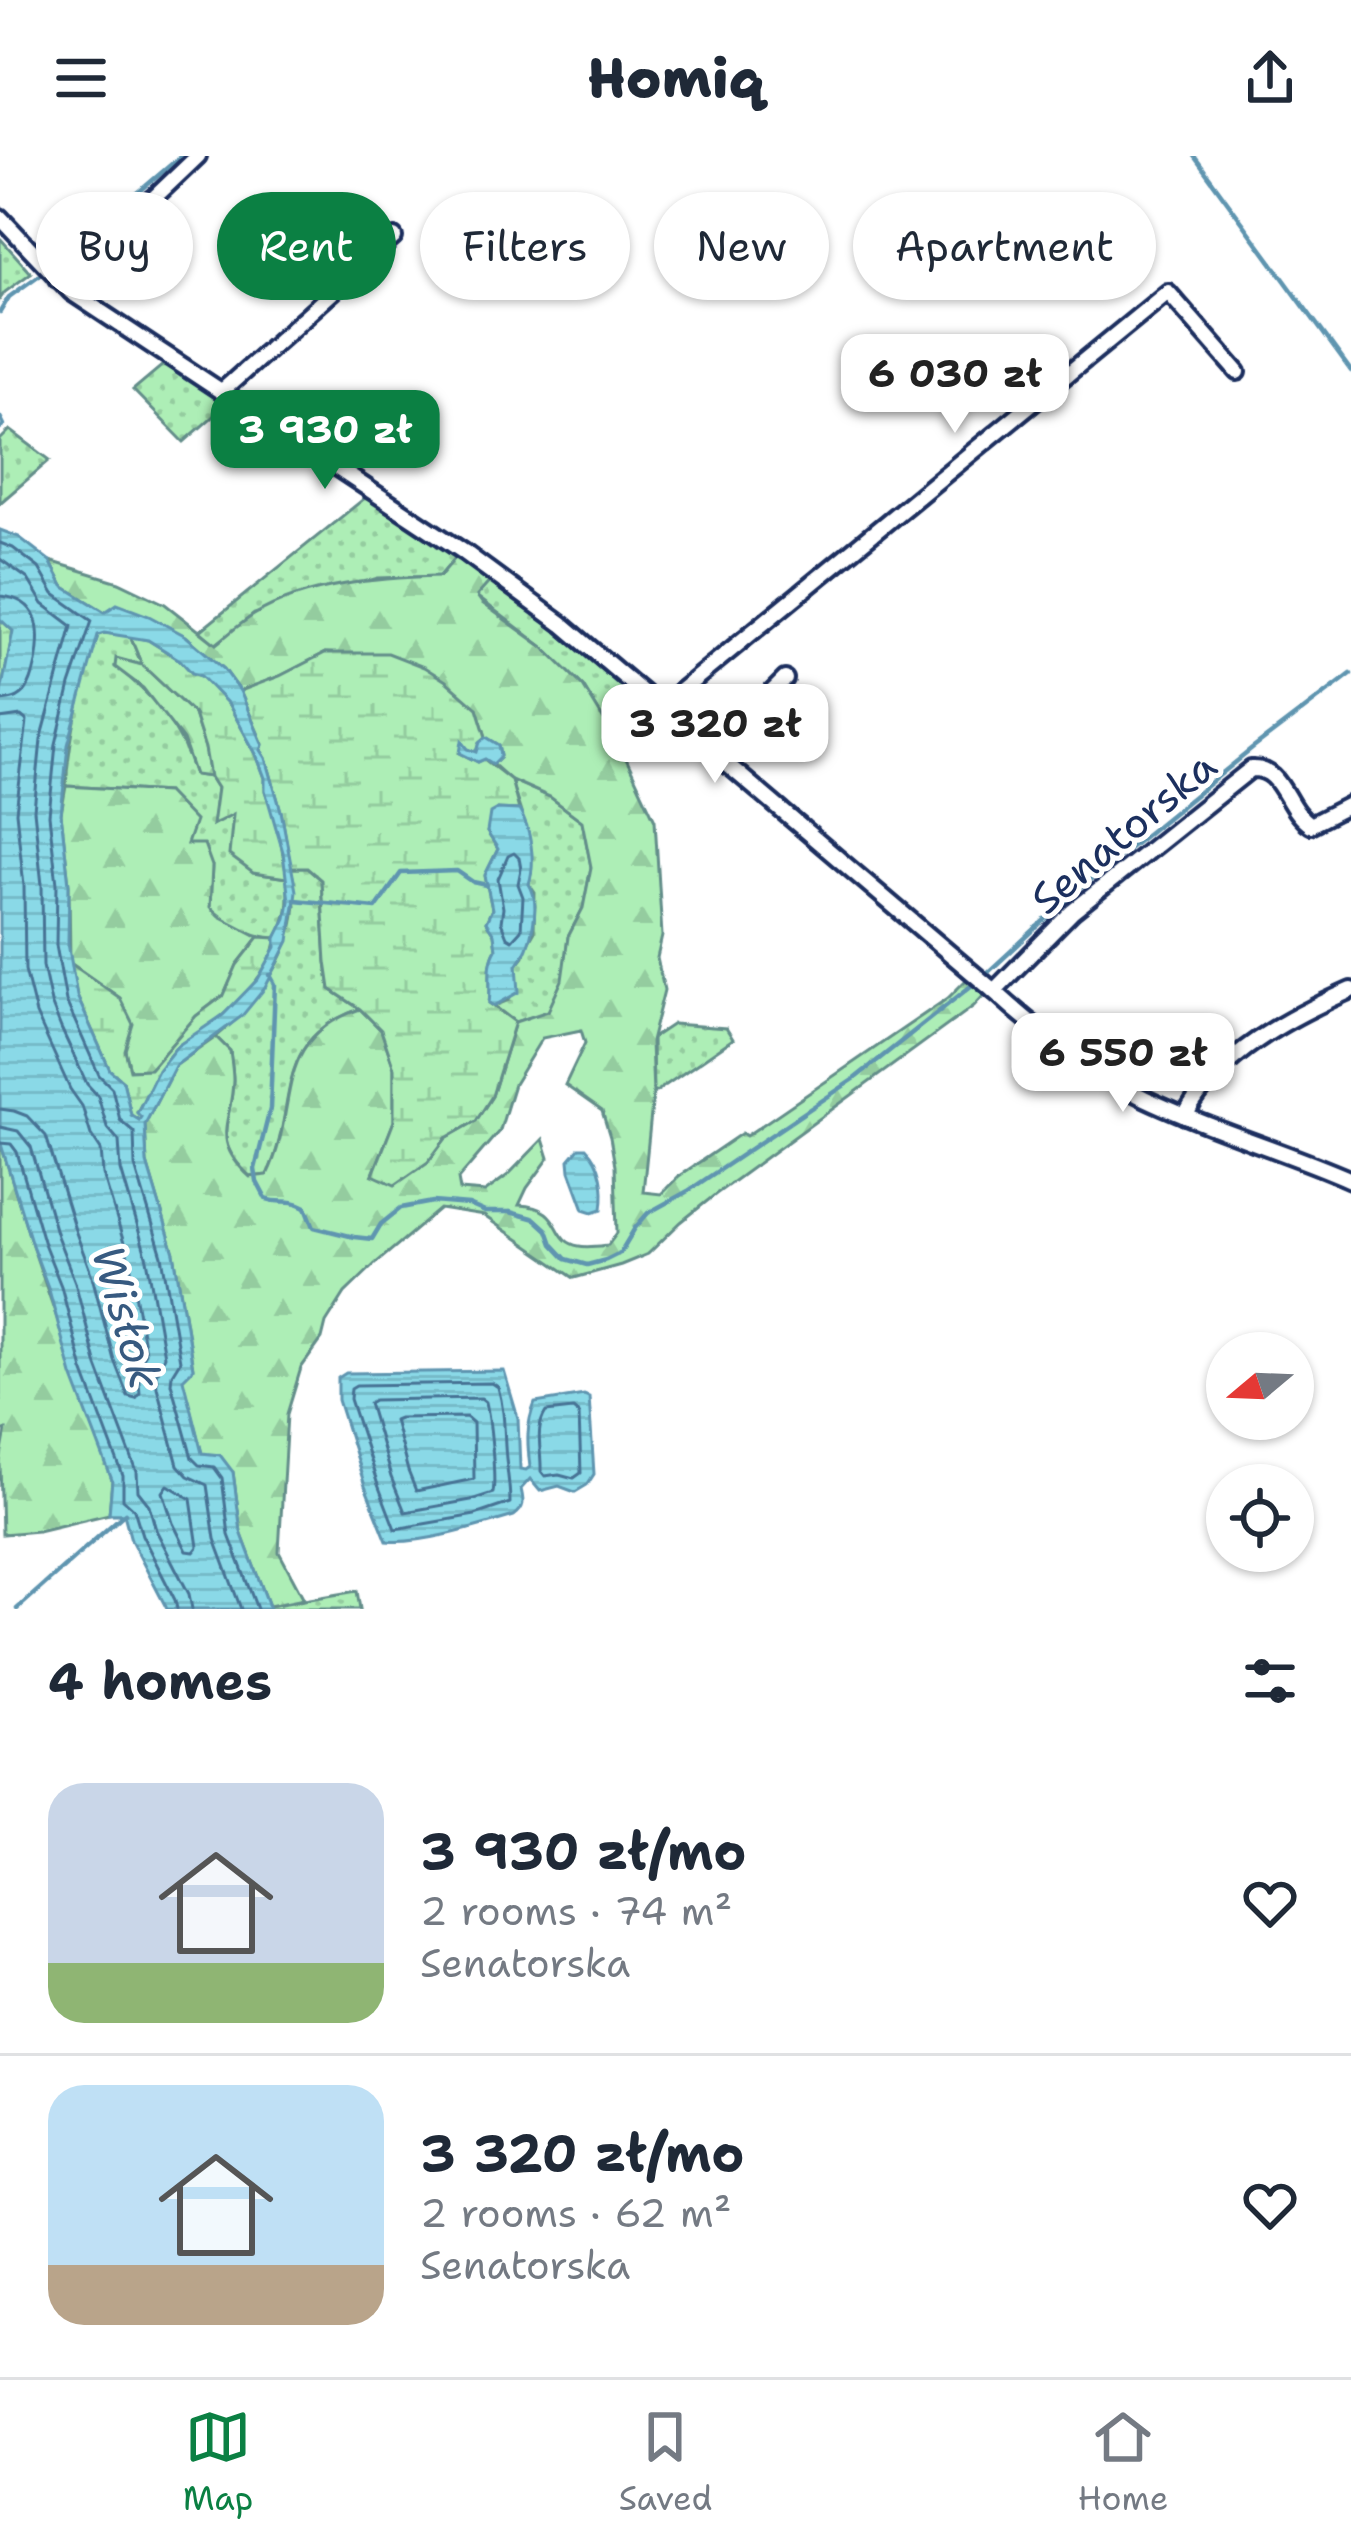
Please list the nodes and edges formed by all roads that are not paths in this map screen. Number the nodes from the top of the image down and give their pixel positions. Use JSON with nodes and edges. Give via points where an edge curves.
{"nodes":[{"id":1,"x":198,"y":156,"type":"edge"},
{"id":2,"x":160,"y":192,"type":"edge"},
{"id":3,"x":0,"y":217,"type":"edge"},
{"id":4,"x":36,"y":256,"type":"edge"},
{"id":5,"x":84,"y":300,"type":"edge"},
{"id":6,"x":324,"y":300,"type":"edge"},
{"id":7,"x":1238,"y":372,"type":"dead end"},
{"id":8,"x":221,"y":392,"type":"junction"},
{"id":9,"x":785,"y":680,"type":"dead end"},
{"id":10,"x":661,"y":707,"type":"junction"},
{"id":11,"x":713,"y":751,"type":"junction"},
{"id":12,"x":1351,"y":804,"type":"edge"},
{"id":13,"x":1351,"y":990,"type":"edge"},
{"id":14,"x":994,"y":991,"type":"junction"},
{"id":15,"x":1185,"y":1116,"type":"junction"},
{"id":16,"x":1351,"y":1180,"type":"edge"}],
"edges":[{"from":1,"to":2,"type":"street"},
{"from":3,"to":4,"type":"street"},
{"from":5,"to":8,"type":"street"},
{"from":6,"to":8,"type":"street"},
{"from":7,"to":10,"type":"street","via":[[1168,292]]},
{"from":8,"to":10,"type":"street","via":[[493,572]]},
{"from":9,"to":11,"type":"street"},
{"from":10,"to":11,"type":"street"},
{"from":11,"to":14,"type":"street"},
{"from":12,"to":14,"type":"street","name":"Senatorska","via":[[1310,825],[1274,775],[1251,769],[1072,912]]},
{"from":13,"to":15,"type":"street","via":[[1256,1042],[1210,1081]]},
{"from":14,"to":15,"type":"street","via":[[1068,1053]]},
{"from":15,"to":16,"type":"street"}]}
